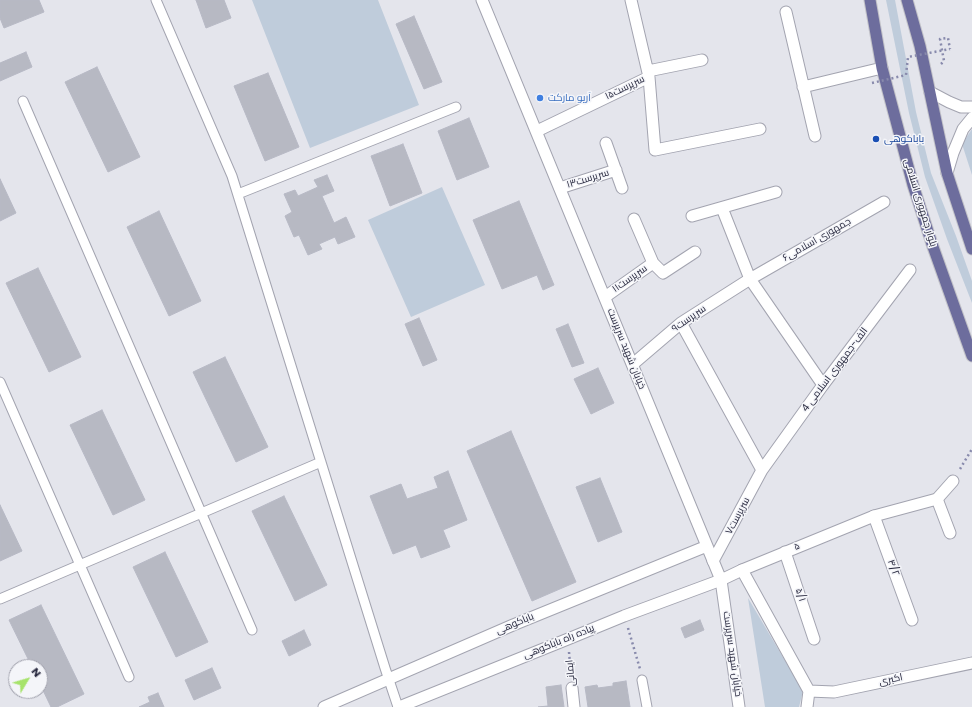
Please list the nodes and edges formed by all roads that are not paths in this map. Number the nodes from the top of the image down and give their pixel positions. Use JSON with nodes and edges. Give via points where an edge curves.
{"nodes":[{"id":1,"x":156,"y":0,"type":"edge"},
{"id":2,"x":482,"y":0,"type":"edge"},
{"id":3,"x":631,"y":0,"type":"edge"},
{"id":4,"x":870,"y":0,"type":"edge"},
{"id":5,"x":909,"y":0,"type":"edge"},
{"id":6,"x":786,"y":12,"type":"dead end"},
{"id":7,"x":702,"y":60,"type":"dead end"},
{"id":8,"x":882,"y":68,"type":"junction"},
{"id":9,"x":648,"y":74,"type":"junction"},
{"id":10,"x":803,"y":87,"type":"junction"},
{"id":11,"x":930,"y":92,"type":"junction"},
{"id":12,"x":23,"y":101,"type":"dead end"},
{"id":13,"x":456,"y":107,"type":"dead end"},
{"id":14,"x":972,"y":107,"type":"edge"},
{"id":15,"x":972,"y":118,"type":"edge"},
{"id":16,"x":760,"y":129,"type":"dead end"},
{"id":17,"x":537,"y":131,"type":"junction"},
{"id":18,"x":815,"y":136,"type":"dead end"},
{"id":19,"x":606,"y":143,"type":"dead end"},
{"id":20,"x":616,"y":170,"type":"junction"},
{"id":21,"x":947,"y":173,"type":"junction"},
{"id":22,"x":560,"y":188,"type":"junction"},
{"id":23,"x":622,"y":188,"type":"dead end"},
{"id":24,"x":776,"y":192,"type":"dead end"},
{"id":25,"x":238,"y":194,"type":"junction"},
{"id":26,"x":884,"y":202,"type":"dead end"},
{"id":27,"x":722,"y":208,"type":"junction"},
{"id":28,"x":692,"y":216,"type":"dead end"},
{"id":29,"x":634,"y":219,"type":"dead end"},
{"id":30,"x":972,"y":248,"type":"edge"},
{"id":31,"x":695,"y":252,"type":"dead end"},
{"id":32,"x":653,"y":263,"type":"junction"},
{"id":33,"x":910,"y":270,"type":"dead end"},
{"id":34,"x":750,"y":279,"type":"junction"},
{"id":35,"x":605,"y":297,"type":"junction"},
{"id":36,"x":681,"y":323,"type":"junction"},
{"id":37,"x":972,"y":356,"type":"edge"},
{"id":38,"x":633,"y":364,"type":"junction"},
{"id":39,"x":0,"y":382,"type":"edge"},
{"id":40,"x":823,"y":385,"type":"junction"},
{"id":41,"x":321,"y":462,"type":"junction"},
{"id":42,"x":762,"y":470,"type":"junction"},
{"id":43,"x":953,"y":482,"type":"road end"},
{"id":44,"x":938,"y":499,"type":"junction"},
{"id":45,"x":201,"y":513,"type":"junction"},
{"id":46,"x":874,"y":516,"type":"junction"},
{"id":47,"x":950,"y":533,"type":"dead end"},
{"id":48,"x":707,"y":546,"type":"junction"},
{"id":49,"x":785,"y":552,"type":"junction"},
{"id":50,"x":714,"y":561,"type":"junction"},
{"id":51,"x":80,"y":565,"type":"junction"},
{"id":52,"x":742,"y":570,"type":"junction"},
{"id":53,"x":721,"y":580,"type":"junction"},
{"id":54,"x":0,"y":599,"type":"edge"},
{"id":55,"x":912,"y":620,"type":"dead end"},
{"id":56,"x":252,"y":630,"type":"dead end"},
{"id":57,"x":814,"y":639,"type":"dead end"},
{"id":58,"x":972,"y":663,"type":"edge"},
{"id":59,"x":129,"y":677,"type":"dead end"},
{"id":60,"x":642,"y":680,"type":"road end"},
{"id":61,"x":572,"y":688,"type":"road end"},
{"id":62,"x":809,"y":691,"type":"junction"},
{"id":63,"x":324,"y":707,"type":"edge"},
{"id":64,"x":399,"y":707,"type":"edge"},
{"id":65,"x":574,"y":707,"type":"edge"},
{"id":66,"x":647,"y":707,"type":"edge"},
{"id":67,"x":739,"y":707,"type":"edge"},
{"id":68,"x":807,"y":707,"type":"edge"}],
"edges":[{"from":1,"to":25,"type":"lane"},
{"from":2,"to":17,"type":"street","name":"خیابان شهید سرپرست"},
{"from":3,"to":9,"type":"street"},
{"from":4,"to":8,"type":"main road","name":"بلوار جمهوری اسلامی"},
{"from":5,"to":11,"type":"main road"},
{"from":6,"to":10,"type":"street"},
{"from":7,"to":9,"type":"street","name":"سرپرست۱۵"},
{"from":8,"to":10,"type":"street"},
{"from":8,"to":37,"type":"main road","name":"بلوار جمهوری اسلامی","via":[[913,185]]},
{"from":9,"to":16,"type":"street","via":[[655,150]]},
{"from":9,"to":17,"type":"street","name":"سرپرست۱۵"},
{"from":10,"to":18,"type":"street"},
{"from":11,"to":14,"type":"street","via":[[961,107]]},
{"from":11,"to":21,"type":"main road"},
{"from":12,"to":45,"type":"lane"},
{"from":13,"to":25,"type":"lane"},
{"from":15,"to":21,"type":"street","via":[[963,129],[952,152]]},
{"from":17,"to":22,"type":"street","name":"خیابان شهید سرپرست"},
{"from":19,"to":20,"type":"street"},
{"from":20,"to":22,"type":"street","name":"سرپرست۱۳"},
{"from":20,"to":23,"type":"street"},
{"from":21,"to":30,"type":"main road"},
{"from":22,"to":35,"type":"street","name":"خیابان شهید سرپرست"},
{"from":24,"to":27,"type":"street"},
{"from":25,"to":41,"type":"lane"},
{"from":26,"to":34,"type":"street","name":"جمهوری اسلامی۶"},
{"from":27,"to":28,"type":"street"},
{"from":27,"to":34,"type":"street"},
{"from":29,"to":32,"type":"street"},
{"from":31,"to":32,"type":"street","name":"سرپرست۱۱","via":[[663,273]]},
{"from":32,"to":35,"type":"street","name":"سرپرست۱۱"},
{"from":33,"to":40,"type":"street","name":"4 الف-جمهوری اسلامی"},
{"from":34,"to":36,"type":"street","name":"سرپرست۹"},
{"from":34,"to":40,"type":"street"},
{"from":35,"to":38,"type":"street","name":"خیابان شهید سرپرست"},
{"from":36,"to":38,"type":"street","name":"سرپرست۹"},
{"from":36,"to":42,"type":"street"},
{"from":38,"to":48,"type":"street","name":"خیابان شهید سرپرست"},
{"from":39,"to":51,"type":"lane"},
{"from":40,"to":42,"type":"street","name":"4 الف-جمهوری اسلامی"},
{"from":41,"to":45,"type":"lane"},
{"from":41,"to":64,"type":"lane"},
{"from":42,"to":50,"type":"street","name":"سرپرست۷"},
{"from":43,"to":44,"type":"street"},
{"from":44,"to":46,"type":"street","name":"۵"},
{"from":44,"to":47,"type":"street"},
{"from":45,"to":51,"type":"lane"},
{"from":45,"to":56,"type":"lane"},
{"from":46,"to":49,"type":"street","name":"۵"},
{"from":46,"to":55,"type":"street","name":"۴/۲"},
{"from":48,"to":50,"type":"street","name":"خیابان شهید سرپرست"},
{"from":48,"to":63,"type":"street","name":"باباکوهی","via":[[513,625]]},
{"from":49,"to":52,"type":"street","name":"۵"},
{"from":49,"to":57,"type":"street","name":"۵/۱"},
{"from":50,"to":53,"type":"street","name":"خیابان شهید سرپرست"},
{"from":51,"to":54,"type":"lane"},
{"from":51,"to":59,"type":"lane"},
{"from":52,"to":53,"type":"street","name":"۵"},
{"from":52,"to":62,"type":"street"},
{"from":53,"to":64,"type":"street","name":"پیاده راه باباکوهی","via":[[624,616]]},
{"from":53,"to":67,"type":"street","name":"خیابان شهید سرپرست"},
{"from":58,"to":62,"type":"street","name":"اکبری","via":[[834,692]]},
{"from":60,"to":66,"type":"lane"},
{"from":61,"to":65,"type":"street","name":"ایمانی"},
{"from":62,"to":68,"type":"street"}]}
